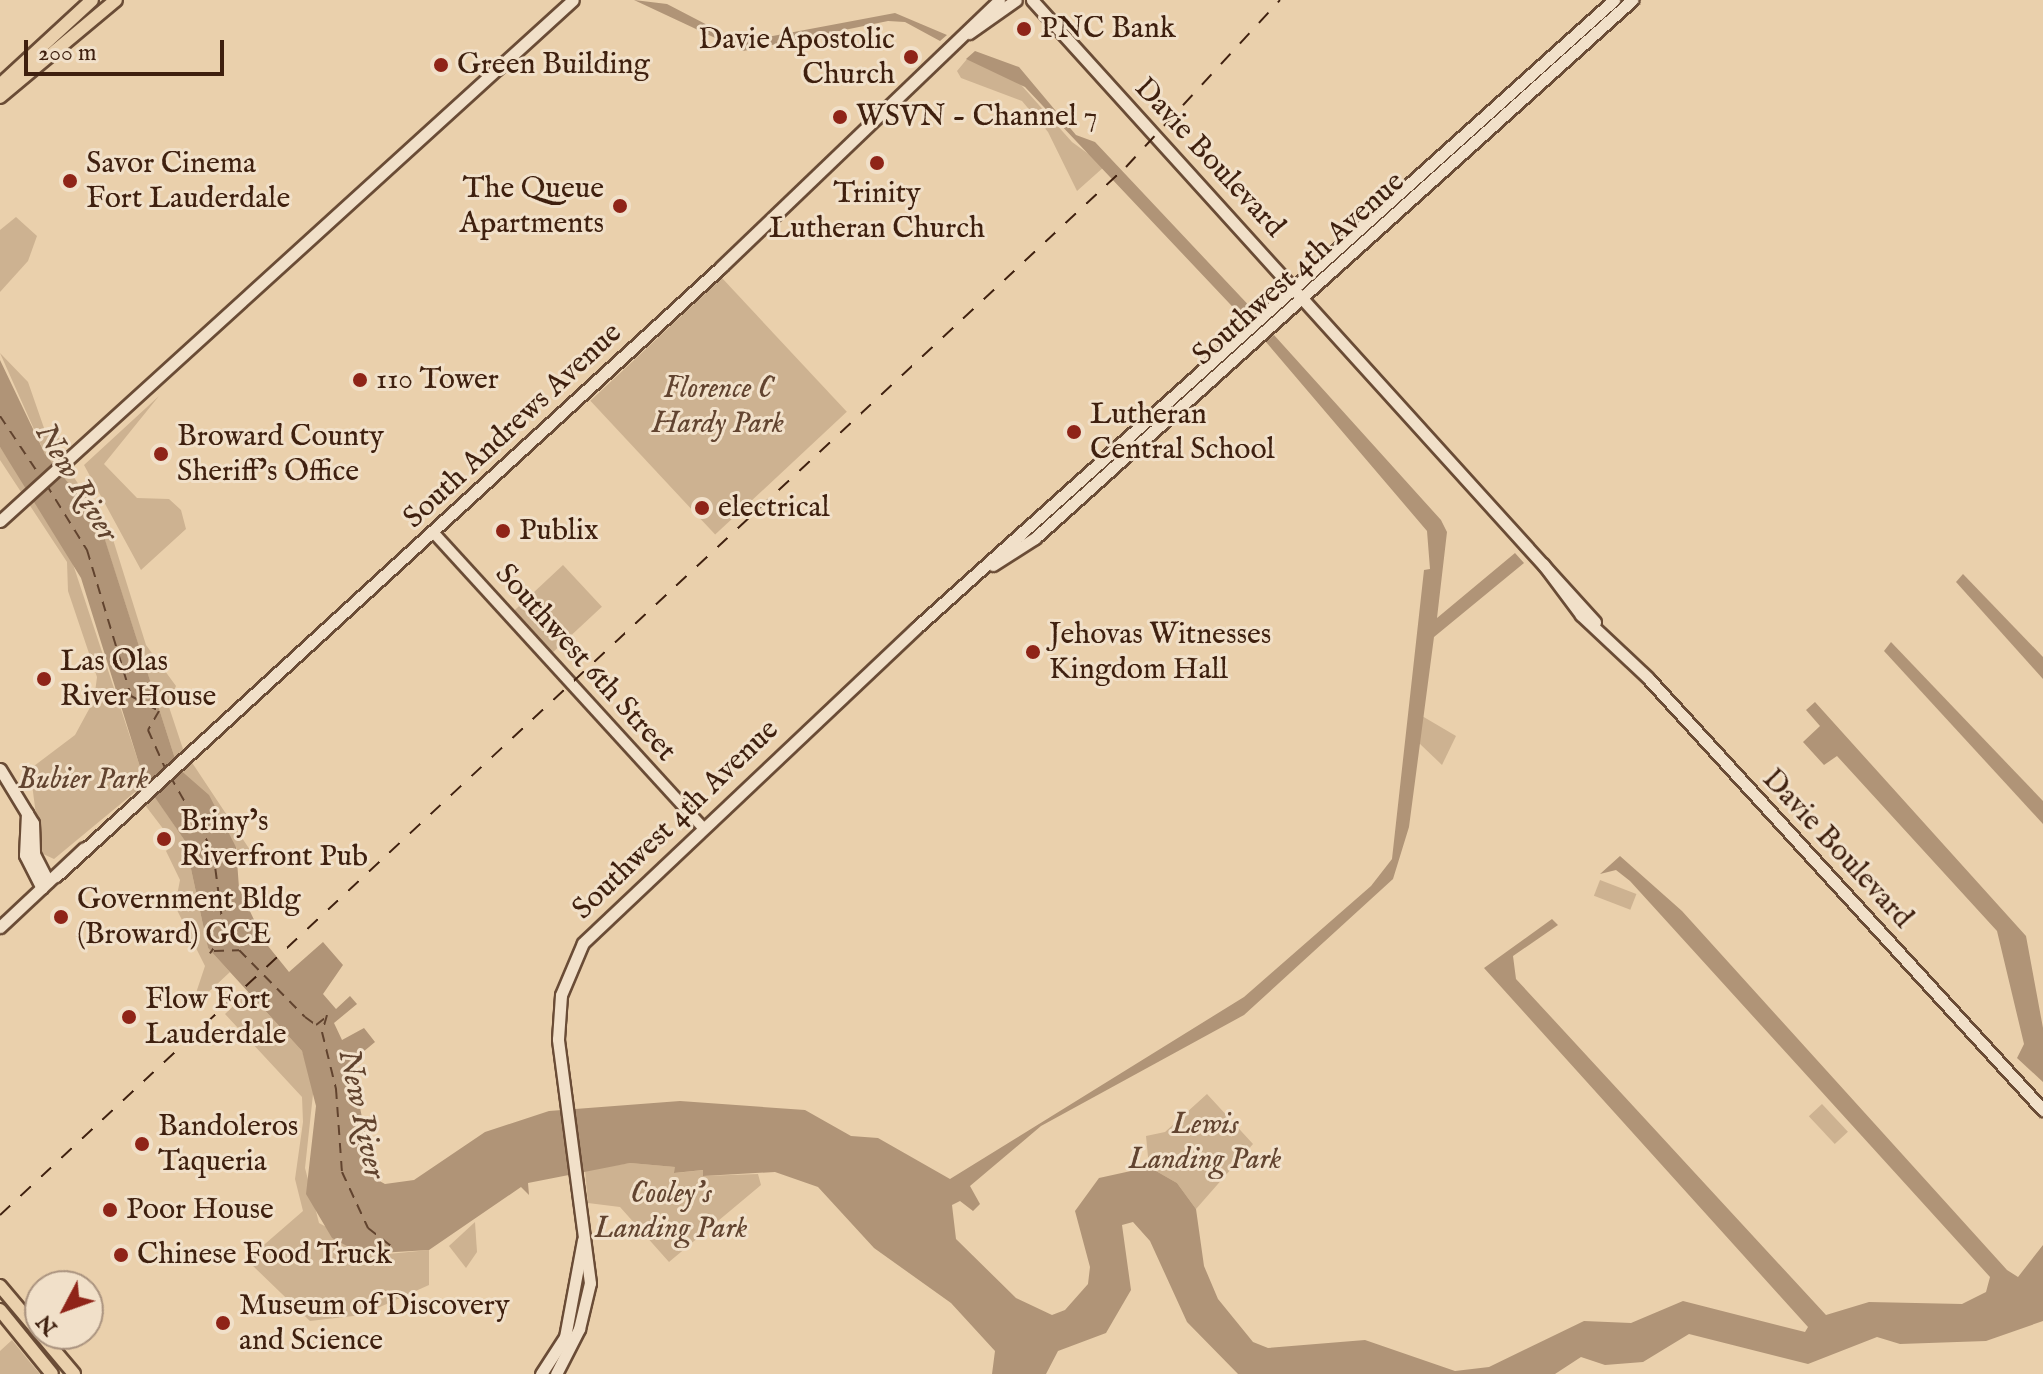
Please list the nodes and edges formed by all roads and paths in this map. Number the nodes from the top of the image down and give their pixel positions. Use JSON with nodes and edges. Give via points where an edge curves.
{"nodes":[{"id":1,"x":92,"y":0,"type":"edge"},
{"id":2,"x":116,"y":0,"type":"edge"},
{"id":3,"x":573,"y":0,"type":"edge"},
{"id":4,"x":999,"y":0,"type":"edge"},
{"id":5,"x":1016,"y":0,"type":"edge"},
{"id":6,"x":1032,"y":0,"type":"edge"},
{"id":7,"x":1614,"y":0,"type":"edge"},
{"id":8,"x":1632,"y":0,"type":"edge"},
{"id":9,"x":969,"y":33,"type":"junction"},
{"id":10,"x":0,"y":85,"type":"edge"},
{"id":11,"x":0,"y":97,"type":"edge"},
{"id":12,"x":1300,"y":292,"type":"junction"},
{"id":13,"x":0,"y":521,"type":"edge"},
{"id":14,"x":433,"y":532,"type":"junction"},
{"id":15,"x":0,"y":769,"type":"edge"},
{"id":16,"x":701,"y":826,"type":"junction"},
{"id":17,"x":48,"y":882,"type":"junction"},
{"id":18,"x":0,"y":927,"type":"edge"},
{"id":19,"x":2043,"y":1110,"type":"edge"},
{"id":20,"x":583,"y":1232,"type":"junction"},
{"id":21,"x":0,"y":1286,"type":"edge"},
{"id":22,"x":0,"y":1310,"type":"edge"},
{"id":23,"x":556,"y":1373,"type":"edge"},
{"id":24,"x":52,"y":1374,"type":"edge"},
{"id":25,"x":74,"y":1374,"type":"edge"},
{"id":26,"x":541,"y":1374,"type":"edge"}],
"edges":[{"from":1,"to":10,"type":"main road"},
{"from":2,"to":11,"type":"main road"},
{"from":3,"to":13,"type":"main road"},
{"from":4,"to":9,"type":"main road","name":"South Andrews Avenue"},
{"from":5,"to":9,"type":"main road","name":"South Andrews Avenue"},
{"from":6,"to":12,"type":"main road","name":"Davie Boulevard"},
{"from":7,"to":12,"type":"main road","name":"Southwest 4th Avenue"},
{"from":8,"to":12,"type":"main road","name":"Southwest 4th Avenue"},
{"from":9,"to":14,"type":"main road","name":"South Andrews Avenue"},
{"from":12,"to":16,"type":"main road","name":"Southwest 4th Avenue","via":[[1035,538],[993,565]]},
{"from":12,"to":19,"type":"main road","name":"Davie Boulevard","via":[[1543,564],[1547,578],[1595,622]]},
{"from":14,"to":16,"type":"street","name":"Southwest 6th Street"},
{"from":14,"to":17,"type":"main road","name":"South Andrews Avenue"},
{"from":15,"to":17,"type":"main road","via":[[27,813]]},
{"from":16,"to":20,"type":"main road","name":"Southwest 4th Avenue","via":[[583,943],[561,995],[560,1067]]},
{"from":17,"to":18,"type":"main road","name":"South Andrews Avenue"},
{"from":20,"to":23,"type":"main road","name":"Southwest 4th Avenue","via":[[590,1283],[579,1329]]},
{"from":20,"to":26,"type":"main road","via":[[565,1337]]},
{"from":21,"to":25,"type":"main road"},
{"from":22,"to":24,"type":"main road"}]}
